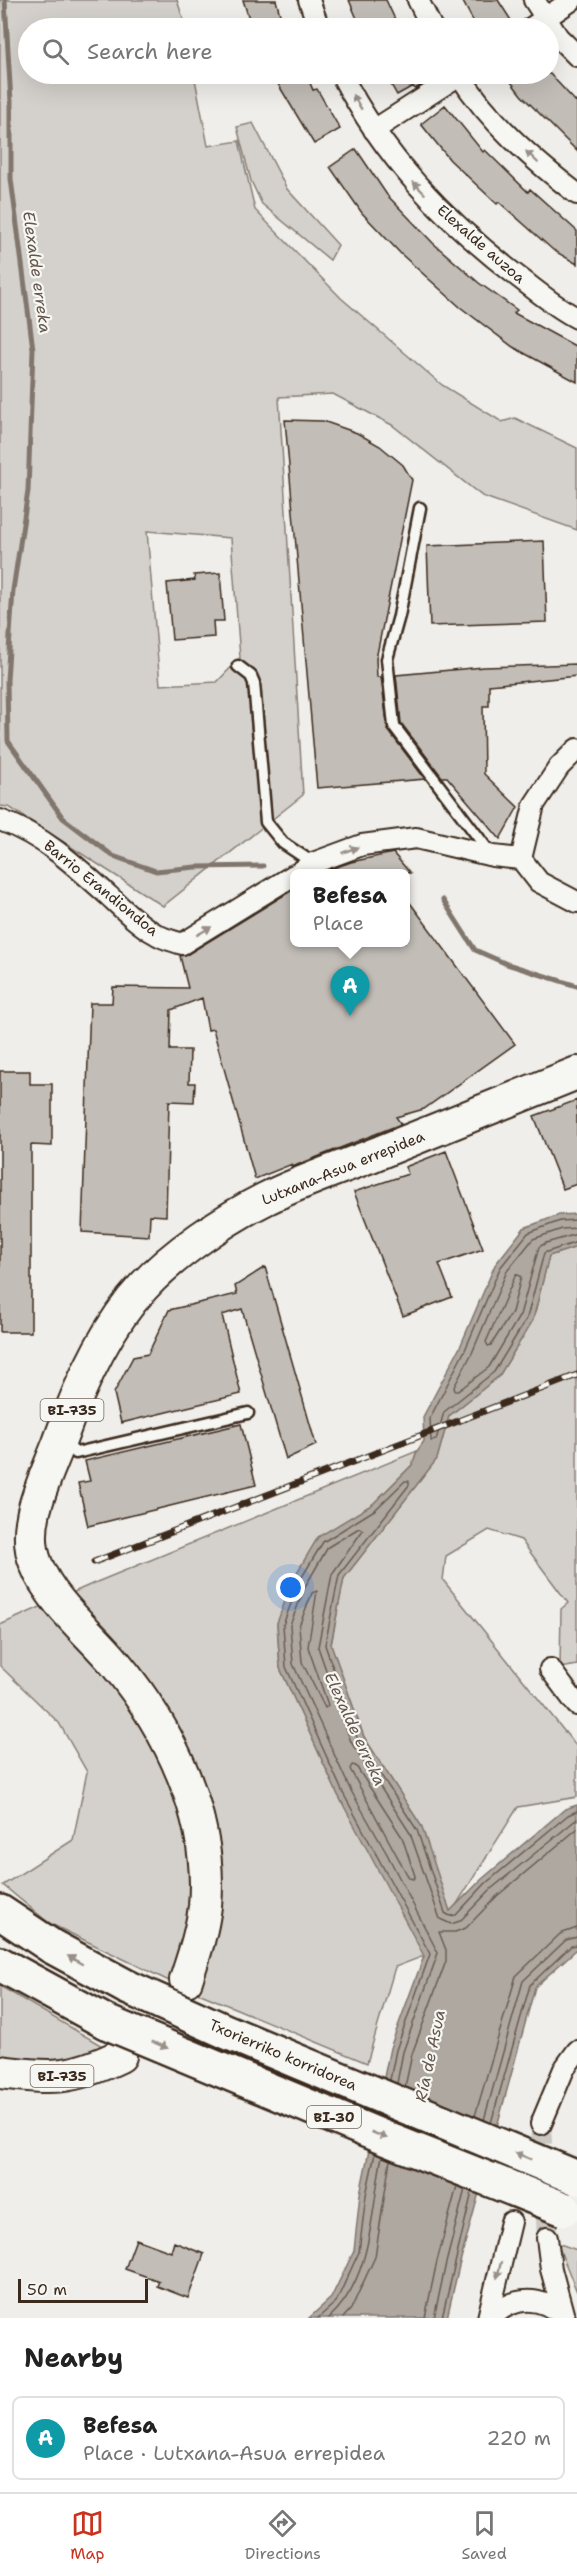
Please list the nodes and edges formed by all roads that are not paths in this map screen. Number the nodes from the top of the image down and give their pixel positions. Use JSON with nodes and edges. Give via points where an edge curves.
{"nodes":[{"id":1,"x":309,"y":0,"type":"edge"},
{"id":2,"x":418,"y":0,"type":"edge"},
{"id":3,"x":534,"y":0,"type":"edge"},
{"id":4,"x":572,"y":0,"type":"edge"},
{"id":5,"x":315,"y":18,"type":"edge"},
{"id":6,"x":427,"y":18,"type":"edge"},
{"id":7,"x":537,"y":18,"type":"edge"},
{"id":8,"x":546,"y":18,"type":"edge"},
{"id":9,"x":559,"y":41,"type":"edge"},
{"id":10,"x":577,"y":56,"type":"edge"},
{"id":11,"x":347,"y":84,"type":"edge"},
{"id":12,"x":445,"y":84,"type":"edge"},
{"id":13,"x":467,"y":84,"type":"edge"},
{"id":14,"x":374,"y":130,"type":"junction"},
{"id":15,"x":577,"y":194,"type":"edge"},
{"id":16,"x":577,"y":318,"type":"edge"},
{"id":17,"x":420,"y":508,"type":"dead end"},
{"id":18,"x":238,"y":666,"type":"dead end"},
{"id":19,"x":577,"y":749,"type":"edge"},
{"id":20,"x":0,"y":820,"type":"edge"},
{"id":21,"x":493,"y":856,"type":"junction"},
{"id":22,"x":521,"y":859,"type":"junction"},
{"id":23,"x":300,"y":869,"type":"edge"},
{"id":24,"x":306,"y":869,"type":"edge"},
{"id":25,"x":290,"y":878,"type":"edge"},
{"id":26,"x":577,"y":902,"type":"edge"},
{"id":27,"x":577,"y":1074,"type":"edge"},
{"id":28,"x":248,"y":1413,"type":"dead end"},
{"id":29,"x":60,"y":1440,"type":"junction"},
{"id":30,"x":550,"y":1669,"type":"dead end"},
{"id":31,"x":577,"y":1705,"type":"edge"},
{"id":32,"x":0,"y":1912,"type":"edge"},
{"id":33,"x":0,"y":1964,"type":"edge"},
{"id":34,"x":186,"y":1980,"type":"dead end"},
{"id":35,"x":577,"y":2051,"type":"edge"},
{"id":36,"x":120,"y":2056,"type":"dead end"},
{"id":37,"x":0,"y":2072,"type":"edge"},
{"id":38,"x":541,"y":2124,"type":"tunnel mouth"},
{"id":39,"x":577,"y":2178,"type":"edge"},
{"id":40,"x":573,"y":2213,"type":"edge"},
{"id":41,"x":511,"y":2222,"type":"dead end"},
{"id":42,"x":547,"y":2238,"type":"tunnel mouth"},
{"id":43,"x":490,"y":2318,"type":"edge"},
{"id":44,"x":565,"y":2318,"type":"edge"}],
"edges":[{"from":1,"to":5,"type":"street"},
{"from":2,"to":6,"type":"street"},
{"from":3,"to":7,"type":"street"},
{"from":4,"to":8,"type":"street"},
{"from":9,"to":10,"type":"street"},
{"from":14,"to":11,"type":"street","name":"Elexalde auzoa","one_way":true},
{"from":12,"to":14,"type":"street"},
{"from":15,"to":13,"type":"street","one_way":true,"via":[[514,140]]},
{"from":16,"to":14,"type":"street","name":"Elexalde auzoa","one_way":true,"via":[[458,228],[405,173]]},
{"from":17,"to":21,"type":"lane","via":[[387,658],[393,726]]},
{"from":18,"to":23,"type":"lane","via":[[254,683],[266,822]]},
{"from":19,"to":22,"type":"street","via":[[558,767],[534,805]]},
{"from":20,"to":25,"type":"street","name":"Barrio Erandiondoa","one_way":true,"via":[[44,841],[156,934],[182,944]]},
{"from":21,"to":22,"type":"street","name":"Barrio Erandiondoa"},
{"from":24,"to":21,"type":"street","name":"Barrio Erandiondoa","one_way":true,"via":[[362,845],[416,838]]},
{"from":22,"to":26,"type":"street","via":[[539,882]]},
{"from":27,"to":29,"type":"main road","name":"Lutxana-Asua errepidea","number":"BI-735","via":[[266,1198],[196,1241],[143,1287],[116,1322]]},
{"from":28,"to":29,"type":"lane","via":[[76,1453]]},
{"from":29,"to":34,"type":"main road","name":"Lutxana-Asua errepidea","number":"BI-735","via":[[37,1502],[30,1540],[36,1565],[51,1590],[134,1686],[165,1736],[199,1820],[205,1904],[200,1938]]},
{"from":30,"to":31,"type":"street"},
{"from":39,"to":32,"type":"highway","name":"Txorierriko korridorea","number":"BI-30","one_way":true,"bridge":true,"via":[[127,1987],[51,1946]]},
{"from":33,"to":40,"type":"highway","number":"BI-30","one_way":true,"bridge":true,"via":[[106,2022]]},
{"from":35,"to":38,"type":"street","via":[[564,2069]]},
{"from":36,"to":37,"type":"main road","number":"BI-735","via":[[70,2076]]},
{"from":41,"to":43,"type":"street","one_way":true},
{"from":42,"to":44,"type":"street","via":[[550,2269]]},
{"from":43,"to":44,"type":"street","via":[[514,2302],[528,2299],[554,2308]]}]}
